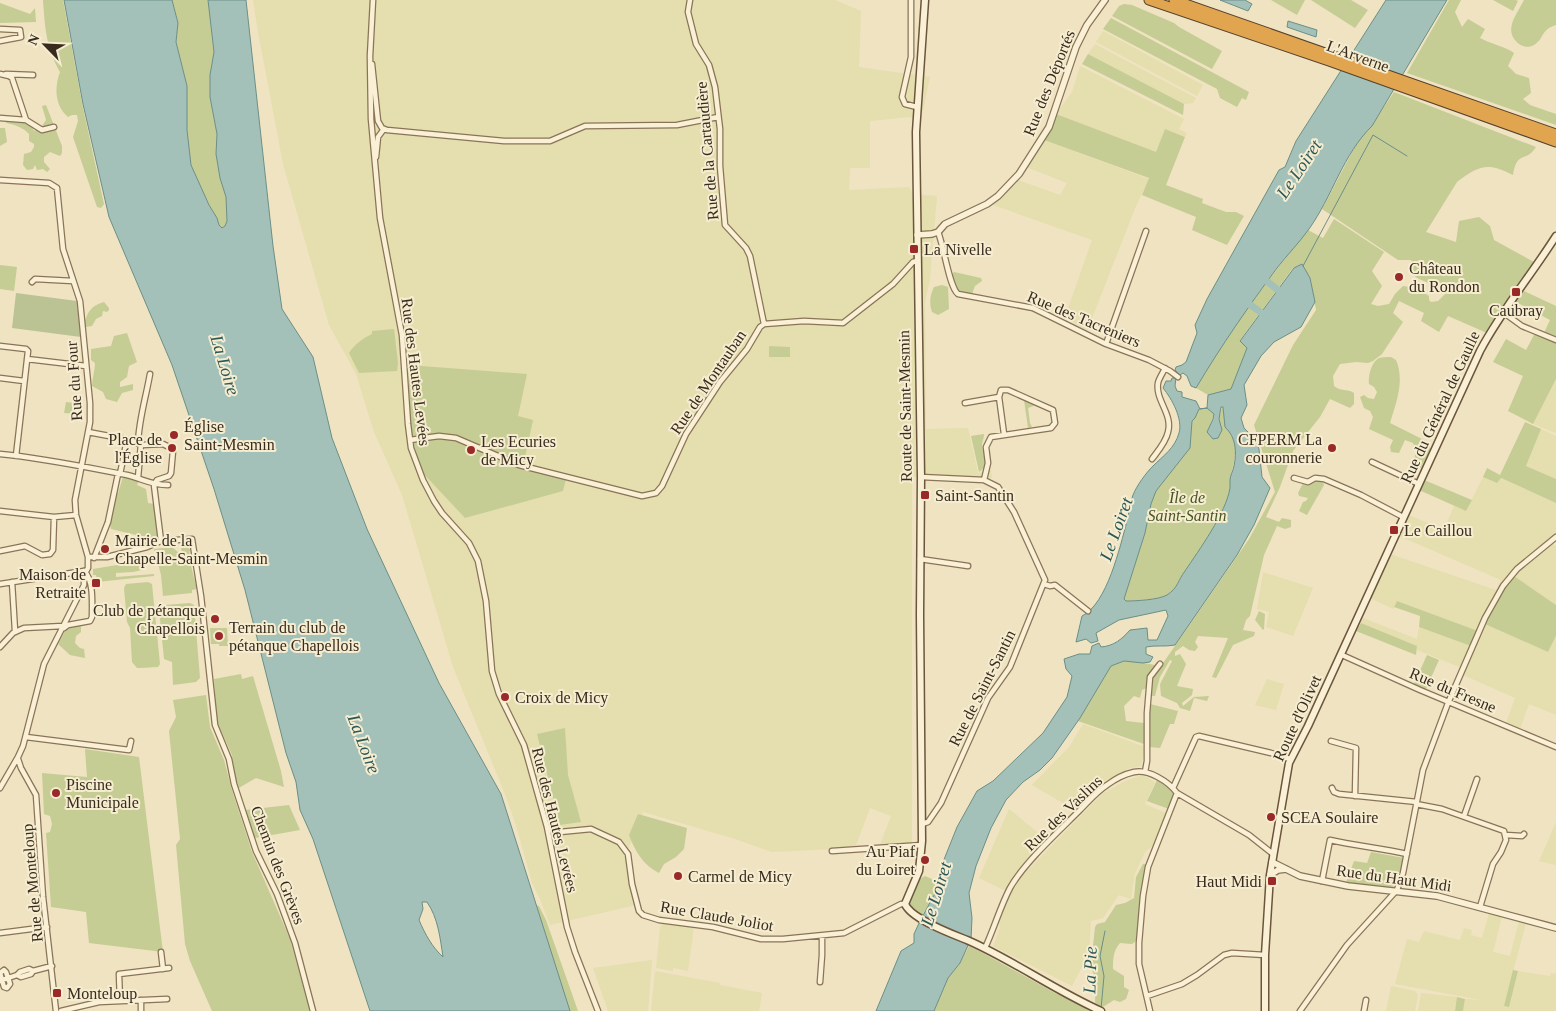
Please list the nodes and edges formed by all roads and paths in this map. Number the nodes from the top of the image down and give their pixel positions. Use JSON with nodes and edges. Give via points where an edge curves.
{"nodes":[{"id":1,"x":690,"y":0,"type":"edge"},
{"id":2,"x":911,"y":0,"type":"edge"},
{"id":3,"x":925,"y":0,"type":"edge"},
{"id":4,"x":1106,"y":0,"type":"edge"},
{"id":5,"x":1149,"y":0,"type":"edge"},
{"id":6,"x":1174,"y":0,"type":"edge"},
{"id":7,"x":371,"y":1,"type":"edge"},
{"id":8,"x":0,"y":29,"type":"edge"},
{"id":9,"x":0,"y":41,"type":"edge"},
{"id":10,"x":370,"y":56,"type":"junction"},
{"id":11,"x":1330,"y":58,"type":"junction"},
{"id":12,"x":2,"y":74,"type":"edge"},
{"id":13,"x":33,"y":75,"type":"dead end"},
{"id":14,"x":1411,"y":87,"type":"junction"},
{"id":15,"x":917,"y":107,"type":"junction"},
{"id":16,"x":0,"y":118,"type":"edge"},
{"id":17,"x":718,"y":118,"type":"junction"},
{"id":18,"x":26,"y":120,"type":"junction"},
{"id":19,"x":54,"y":127,"type":"dead end"},
{"id":20,"x":384,"y":129,"type":"junction"},
{"id":21,"x":1556,"y":134,"type":"edge"},
{"id":22,"x":1556,"y":142,"type":"edge"},
{"id":23,"x":375,"y":162,"type":"junction"},
{"id":24,"x":0,"y":180,"type":"edge"},
{"id":25,"x":1146,"y":231,"type":"dead end"},
{"id":26,"x":938,"y":232,"type":"junction"},
{"id":27,"x":917,"y":235,"type":"junction"},
{"id":28,"x":1556,"y":236,"type":"edge"},
{"id":29,"x":917,"y":262,"type":"junction"},
{"id":30,"x":73,"y":281,"type":"junction"},
{"id":31,"x":32,"y":282,"type":"dead end"},
{"id":32,"x":1504,"y":313,"type":"junction"},
{"id":33,"x":764,"y":324,"type":"junction"},
{"id":34,"x":1556,"y":340,"type":"edge"},
{"id":35,"x":1106,"y":344,"type":"junction"},
{"id":36,"x":0,"y":346,"type":"edge"},
{"id":37,"x":27,"y":359,"type":"junction"},
{"id":38,"x":86,"y":366,"type":"junction"},
{"id":39,"x":1165,"y":368,"type":"junction"},
{"id":40,"x":150,"y":374,"type":"dead end"},
{"id":41,"x":1176,"y":375,"type":"dead end"},
{"id":42,"x":0,"y":378,"type":"edge"},
{"id":43,"x":24,"y":381,"type":"junction"},
{"id":44,"x":999,"y":397,"type":"junction"},
{"id":45,"x":965,"y":403,"type":"dead end"},
{"id":46,"x":88,"y":432,"type":"junction"},
{"id":47,"x":1004,"y":434,"type":"junction"},
{"id":48,"x":127,"y":440,"type":"junction"},
{"id":49,"x":410,"y":440,"type":"junction"},
{"id":50,"x":140,"y":444,"type":"junction"},
{"id":51,"x":0,"y":454,"type":"edge"},
{"id":52,"x":16,"y":456,"type":"junction"},
{"id":53,"x":1152,"y":459,"type":"dead end"},
{"id":54,"x":1372,"y":462,"type":"dead end"},
{"id":55,"x":82,"y":466,"type":"junction"},
{"id":56,"x":119,"y":474,"type":"junction"},
{"id":57,"x":921,"y":477,"type":"junction"},
{"id":58,"x":138,"y":478,"type":"junction"},
{"id":59,"x":1294,"y":478,"type":"dead end"},
{"id":60,"x":984,"y":480,"type":"junction"},
{"id":61,"x":1419,"y":484,"type":"junction"},
{"id":62,"x":154,"y":485,"type":"junction"},
{"id":63,"x":168,"y":485,"type":"dead end"},
{"id":64,"x":0,"y":511,"type":"edge"},
{"id":65,"x":76,"y":515,"type":"junction"},
{"id":66,"x":54,"y":517,"type":"junction"},
{"id":67,"x":1403,"y":517,"type":"junction"},
{"id":68,"x":1556,"y":537,"type":"edge"},
{"id":69,"x":162,"y":541,"type":"junction"},
{"id":70,"x":0,"y":551,"type":"edge"},
{"id":71,"x":88,"y":557,"type":"junction"},
{"id":72,"x":94,"y":558,"type":"junction"},
{"id":73,"x":920,"y":559,"type":"junction"},
{"id":74,"x":968,"y":566,"type":"dead end"},
{"id":75,"x":84,"y":571,"type":"junction"},
{"id":76,"x":12,"y":582,"type":"junction"},
{"id":77,"x":0,"y":584,"type":"edge"},
{"id":78,"x":1044,"y":584,"type":"junction"},
{"id":79,"x":1088,"y":611,"type":"dead end"},
{"id":80,"x":68,"y":618,"type":"junction"},
{"id":81,"x":74,"y":623,"type":"junction"},
{"id":82,"x":63,"y":627,"type":"junction"},
{"id":83,"x":15,"y":631,"type":"junction"},
{"id":84,"x":0,"y":647,"type":"edge"},
{"id":85,"x":1342,"y":655,"type":"junction"},
{"id":86,"x":1160,"y":664,"type":"dead end"},
{"id":87,"x":1448,"y":703,"type":"junction"},
{"id":88,"x":26,"y":737,"type":"junction"},
{"id":89,"x":132,"y":741,"type":"dead end"},
{"id":90,"x":1331,"y":741,"type":"dead end"},
{"id":91,"x":1556,"y":747,"type":"edge"},
{"id":92,"x":18,"y":757,"type":"junction"},
{"id":93,"x":1290,"y":759,"type":"junction"},
{"id":94,"x":1145,"y":772,"type":"junction"},
{"id":95,"x":1477,"y":779,"type":"dead end"},
{"id":96,"x":0,"y":788,"type":"edge"},
{"id":97,"x":1173,"y":788,"type":"junction"},
{"id":98,"x":1332,"y":788,"type":"dead end"},
{"id":99,"x":1177,"y":794,"type":"junction"},
{"id":100,"x":1355,"y":796,"type":"junction"},
{"id":101,"x":1416,"y":803,"type":"junction"},
{"id":102,"x":1464,"y":816,"type":"junction"},
{"id":103,"x":922,"y":824,"type":"junction"},
{"id":104,"x":547,"y":827,"type":"junction"},
{"id":105,"x":1524,"y":834,"type":"dead end"},
{"id":106,"x":1506,"y":835,"type":"junction"},
{"id":107,"x":922,"y":845,"type":"junction"},
{"id":108,"x":832,"y":850,"type":"dead end"},
{"id":109,"x":1273,"y":854,"type":"junction"},
{"id":110,"x":1407,"y":854,"type":"junction"},
{"id":111,"x":1274,"y":867,"type":"junction"},
{"id":112,"x":1286,"y":869,"type":"junction"},
{"id":113,"x":1322,"y":881,"type":"junction"},
{"id":114,"x":1395,"y":892,"type":"junction"},
{"id":115,"x":905,"y":904,"type":"junction"},
{"id":116,"x":1480,"y":907,"type":"junction"},
{"id":117,"x":47,"y":927,"type":"junction"},
{"id":118,"x":1556,"y":928,"type":"edge"},
{"id":119,"x":0,"y":933,"type":"edge"},
{"id":120,"x":822,"y":936,"type":"junction"},
{"id":121,"x":982,"y":947,"type":"junction"},
{"id":122,"x":161,"y":952,"type":"dead end"},
{"id":123,"x":1265,"y":955,"type":"junction"},
{"id":124,"x":52,"y":966,"type":"junction"},
{"id":125,"x":169,"y":968,"type":"dead end"},
{"id":126,"x":164,"y":969,"type":"junction"},
{"id":127,"x":8,"y":978,"type":"junction"},
{"id":128,"x":1,"y":980,"type":"edge"},
{"id":129,"x":820,"y":982,"type":"dead end"},
{"id":130,"x":1147,"y":996,"type":"junction"},
{"id":131,"x":167,"y":999,"type":"dead end"},
{"id":132,"x":141,"y":1000,"type":"junction"},
{"id":133,"x":1366,"y":1000,"type":"dead end"},
{"id":134,"x":120,"y":1001,"type":"junction"},
{"id":135,"x":56,"y":1011,"type":"edge"},
{"id":136,"x":61,"y":1011,"type":"edge"},
{"id":137,"x":141,"y":1011,"type":"edge"},
{"id":138,"x":313,"y":1011,"type":"edge"},
{"id":139,"x":598,"y":1011,"type":"edge"},
{"id":140,"x":1100,"y":1011,"type":"edge"},
{"id":141,"x":1150,"y":1011,"type":"edge"},
{"id":142,"x":1266,"y":1011,"type":"edge"},
{"id":143,"x":1300,"y":1011,"type":"edge"},
{"id":144,"x":1364,"y":1011,"type":"edge"}],
"edges":[{"from":1,"to":17,"type":"street","name":"Rue de la Cartaudière","via":[[688,12],[696,44],[713,75]]},
{"from":2,"to":15,"type":"street","via":[[911,57],[902,97],[905,104]]},
{"from":3,"to":15,"type":"main road","name":"Route de Saint-Mesmin"},
{"from":4,"to":26,"type":"street","name":"Rue des Déportés","via":[[1081,38],[1065,75],[1049,127],[1024,168],[987,204],[945,224]]},
{"from":5,"to":11,"type":"highway","name":"L'Arverne"},
{"from":6,"to":11,"type":"highway","name":"L'Arverne"},
{"from":7,"to":10,"type":"street","name":"Rue des Hautes Levées"},
{"from":8,"to":9,"type":"street","via":[[20,30],[21,37]]},
{"from":10,"to":20,"type":"street","via":[[378,121]]},
{"from":10,"to":23,"type":"street","name":"Rue des Hautes Levées"},
{"from":11,"to":14,"type":"highway","name":"L'Arverne"},
{"from":12,"to":13,"type":"street"},
{"from":12,"to":18,"type":"street","via":[[12,78]]},
{"from":14,"to":21,"type":"highway","name":"L'Arverne"},
{"from":14,"to":22,"type":"highway","name":"L'Arverne"},
{"from":15,"to":27,"type":"main road","name":"Route de Saint-Mesmin"},
{"from":16,"to":18,"type":"street"},
{"from":17,"to":20,"type":"street","via":[[677,125],[586,126],[550,141],[504,141]]},
{"from":17,"to":33,"type":"street","name":"Rue de la Cartaudière","via":[[725,225],[750,256]]},
{"from":18,"to":19,"type":"street","via":[[41,130]]},
{"from":20,"to":23,"type":"street","via":[[378,137]]},
{"from":23,"to":49,"type":"street","name":"Rue des Hautes Levées","via":[[380,218],[402,335]]},
{"from":24,"to":30,"type":"street","name":"Rue du Four","via":[[49,183],[57,188],[60,238]]},
{"from":25,"to":35,"type":"street"},
{"from":26,"to":27,"type":"street","name":"Rue des Déportés"},
{"from":26,"to":35,"type":"street","name":"Rue des Tacreniers","via":[[952,287],[958,294],[1033,308]]},
{"from":27,"to":29,"type":"main road","name":"Route de Saint-Mesmin"},
{"from":28,"to":32,"type":"main road","name":"Rue du Général de Gaulle"},
{"from":29,"to":33,"type":"street","via":[[913,262],[893,284],[843,323]]},
{"from":29,"to":57,"type":"main road","name":"Route de Saint-Mesmin"},
{"from":30,"to":31,"type":"street","via":[[35,279]]},
{"from":30,"to":38,"type":"street","name":"Rue du Four","via":[[80,301]]},
{"from":32,"to":34,"type":"street","via":[[1522,326]]},
{"from":32,"to":61,"type":"main road","name":"Rue du Général de Gaulle","via":[[1480,351]]},
{"from":33,"to":49,"type":"street","name":"Rue de Montauban","via":[[720,382],[686,434],[662,486],[652,495],[604,488],[520,465],[456,438],[439,436]]},
{"from":35,"to":39,"type":"street","name":"Rue des Tacreniers"},
{"from":36,"to":37,"type":"street","via":[[26,349]]},
{"from":37,"to":38,"type":"street"},
{"from":37,"to":43,"type":"street"},
{"from":38,"to":46,"type":"street","name":"Rue du Four","via":[[90,413]]},
{"from":39,"to":41,"type":"street","name":"Rue des Tacreniers"},
{"from":39,"to":53,"type":"street","via":[[1158,385],[1169,431]]},
{"from":40,"to":50,"type":"street","via":[[139,420]]},
{"from":42,"to":43,"type":"street"},
{"from":43,"to":52,"type":"street"},
{"from":44,"to":45,"type":"street"},
{"from":44,"to":47,"type":"street"},
{"from":44,"to":47,"type":"street","via":[[1001,390],[1008,390],[1052,408],[1055,420],[1051,428]]},
{"from":46,"to":48,"type":"street"},
{"from":46,"to":55,"type":"street","name":"Rue du Four"},
{"from":47,"to":60,"type":"street","via":[[991,437],[987,442],[988,465]]},
{"from":48,"to":50,"type":"street"},
{"from":48,"to":56,"type":"street"},
{"from":49,"to":104,"type":"street","name":"Rue des Hautes Levées","via":[[423,480],[434,501],[469,543],[478,561],[486,601],[492,672],[524,745]]},
{"from":50,"to":58,"type":"street"},
{"from":50,"to":62,"type":"street","via":[[163,444],[171,448],[170,475],[157,480]]},
{"from":51,"to":52,"type":"street"},
{"from":52,"to":55,"type":"street"},
{"from":54,"to":61,"type":"street"},
{"from":55,"to":56,"type":"street"},
{"from":55,"to":65,"type":"street","name":"Rue du Four"},
{"from":56,"to":58,"type":"street"},
{"from":56,"to":72,"type":"street","via":[[108,522]]},
{"from":57,"to":60,"type":"street"},
{"from":57,"to":73,"type":"main road","name":"Route de Saint-Mesmin"},
{"from":58,"to":62,"type":"street"},
{"from":59,"to":67,"type":"street","via":[[1308,482],[1324,479]]},
{"from":60,"to":78,"type":"street","via":[[998,487],[1010,504],[1044,577]]},
{"from":61,"to":67,"type":"main road","name":"Rue du Général de Gaulle"},
{"from":62,"to":63,"type":"street"},
{"from":62,"to":69,"type":"street"},
{"from":64,"to":66,"type":"street"},
{"from":65,"to":66,"type":"street"},
{"from":65,"to":71,"type":"street","name":"Rue du Four"},
{"from":66,"to":70,"type":"street","via":[[54,550],[50,554],[42,555],[25,546]]},
{"from":67,"to":85,"type":"main road","name":"Rue du Général de Gaulle"},
{"from":68,"to":87,"type":"street","via":[[1517,569],[1503,586],[1485,618]]},
{"from":69,"to":72,"type":"street"},
{"from":69,"to":138,"type":"street","name":"Chemin des Grèves","via":[[192,539],[215,725],[229,759],[256,851],[277,894],[295,943]]},
{"from":71,"to":72,"type":"street"},
{"from":71,"to":75,"type":"street","via":[[88,568]]},
{"from":73,"to":74,"type":"street"},
{"from":73,"to":103,"type":"main road","name":"Route de Saint-Mesmin"},
{"from":75,"to":76,"type":"street"},
{"from":75,"to":80,"type":"street","via":[[83,587]]},
{"from":75,"to":81,"type":"street","via":[[90,582],[92,617],[90,621]]},
{"from":76,"to":77,"type":"street"},
{"from":76,"to":83,"type":"street"},
{"from":78,"to":79,"type":"street","via":[[1055,585]]},
{"from":78,"to":103,"type":"street","name":"Rue de Saint-Santin","via":[[1013,661],[988,698],[941,803],[928,822]]},
{"from":80,"to":81,"type":"street"},
{"from":80,"to":82,"type":"street"},
{"from":81,"to":82,"type":"street"},
{"from":82,"to":83,"type":"street"},
{"from":82,"to":88,"type":"street","via":[[44,664]]},
{"from":83,"to":84,"type":"street"},
{"from":85,"to":87,"type":"street","name":"Rue du Fresne"},
{"from":85,"to":93,"type":"main road","name":"Route d'Olivet"},
{"from":86,"to":94,"type":"street","via":[[1150,677]]},
{"from":87,"to":91,"type":"street","name":"Rue du Fresne"},
{"from":87,"to":101,"type":"street","via":[[1423,770]]},
{"from":88,"to":89,"type":"street","via":[[130,750]]},
{"from":88,"to":92,"type":"street"},
{"from":90,"to":100,"type":"street","via":[[1356,748]]},
{"from":92,"to":96,"type":"street"},
{"from":92,"to":117,"type":"street","name":"Rue de Monteloup","via":[[36,795]]},
{"from":93,"to":97,"type":"street","via":[[1199,736]]},
{"from":93,"to":109,"type":"main road","name":"Route d'Olivet"},
{"from":94,"to":97,"type":"street"},
{"from":94,"to":121,"type":"street","name":"Rue des Vaslins","via":[[1130,773],[1106,785],[1062,828],[1010,889]]},
{"from":95,"to":102,"type":"street"},
{"from":97,"to":99,"type":"street"},
{"from":98,"to":100,"type":"street","via":[[1334,792]]},
{"from":99,"to":109,"type":"street","via":[[1249,835]]},
{"from":99,"to":130,"type":"street","via":[[1148,867],[1143,896],[1139,964]]},
{"from":100,"to":101,"type":"street"},
{"from":101,"to":102,"type":"street"},
{"from":101,"to":110,"type":"street"},
{"from":102,"to":106,"type":"street","via":[[1504,831]]},
{"from":103,"to":107,"type":"main road"},
{"from":104,"to":120,"type":"street","name":"Rue Claude Joliot","via":[[560,832],[591,828],[619,842],[628,854],[632,884],[643,915],[761,939]]},
{"from":104,"to":139,"type":"street","name":"Rue des Hautes Levées","via":[[567,927]]},
{"from":105,"to":106,"type":"street"},
{"from":106,"to":116,"type":"street"},
{"from":107,"to":108,"type":"street"},
{"from":107,"to":115,"type":"main road","via":[[919,871]]},
{"from":109,"to":111,"type":"main road","name":"Route d'Olivet"},
{"from":110,"to":113,"type":"street","via":[[1330,840]]},
{"from":110,"to":114,"type":"street","via":[[1404,873]]},
{"from":111,"to":112,"type":"street","name":"Rue du Haut Midi"},
{"from":111,"to":112,"type":"street","name":"Rue du Haut Midi"},
{"from":111,"to":123,"type":"main road","via":[[1270,875]]},
{"from":112,"to":113,"type":"street","name":"Rue du Haut Midi"},
{"from":113,"to":114,"type":"street","name":"Rue du Haut Midi"},
{"from":114,"to":116,"type":"street","name":"Rue du Haut Midi","via":[[1437,896]]},
{"from":114,"to":143,"type":"street","via":[[1334,962]]},
{"from":115,"to":120,"type":"street","name":"Rue Claude Joliot","via":[[844,932]]},
{"from":115,"to":121,"type":"main road","via":[[913,914]]},
{"from":116,"to":118,"type":"street","name":"Rue du Haut Midi"},
{"from":117,"to":119,"type":"street"},
{"from":117,"to":124,"type":"street","name":"Rue de Monteloup"},
{"from":120,"to":129,"type":"street"},
{"from":121,"to":140,"type":"main road"},
{"from":122,"to":126,"type":"street"},
{"from":123,"to":130,"type":"street","via":[[1232,952],[1182,984]]},
{"from":123,"to":142,"type":"main road"},
{"from":124,"to":127,"type":"street"},
{"from":124,"to":135,"type":"street","name":"Rue de Monteloup"},
{"from":125,"to":126,"type":"street"},
{"from":126,"to":134,"type":"street","via":[[119,974]]},
{"from":127,"to":128,"type":"street"},
{"from":127,"to":128,"type":"street","via":[[6,972],[1,971]]},
{"from":127,"to":128,"type":"street","via":[[10,984],[7,988]]},
{"from":130,"to":141,"type":"street"},
{"from":131,"to":132,"type":"street"},
{"from":132,"to":134,"type":"street"},
{"from":132,"to":137,"type":"street"},
{"from":133,"to":144,"type":"street"},
{"from":134,"to":136,"type":"street","via":[[99,1002]]}]}
